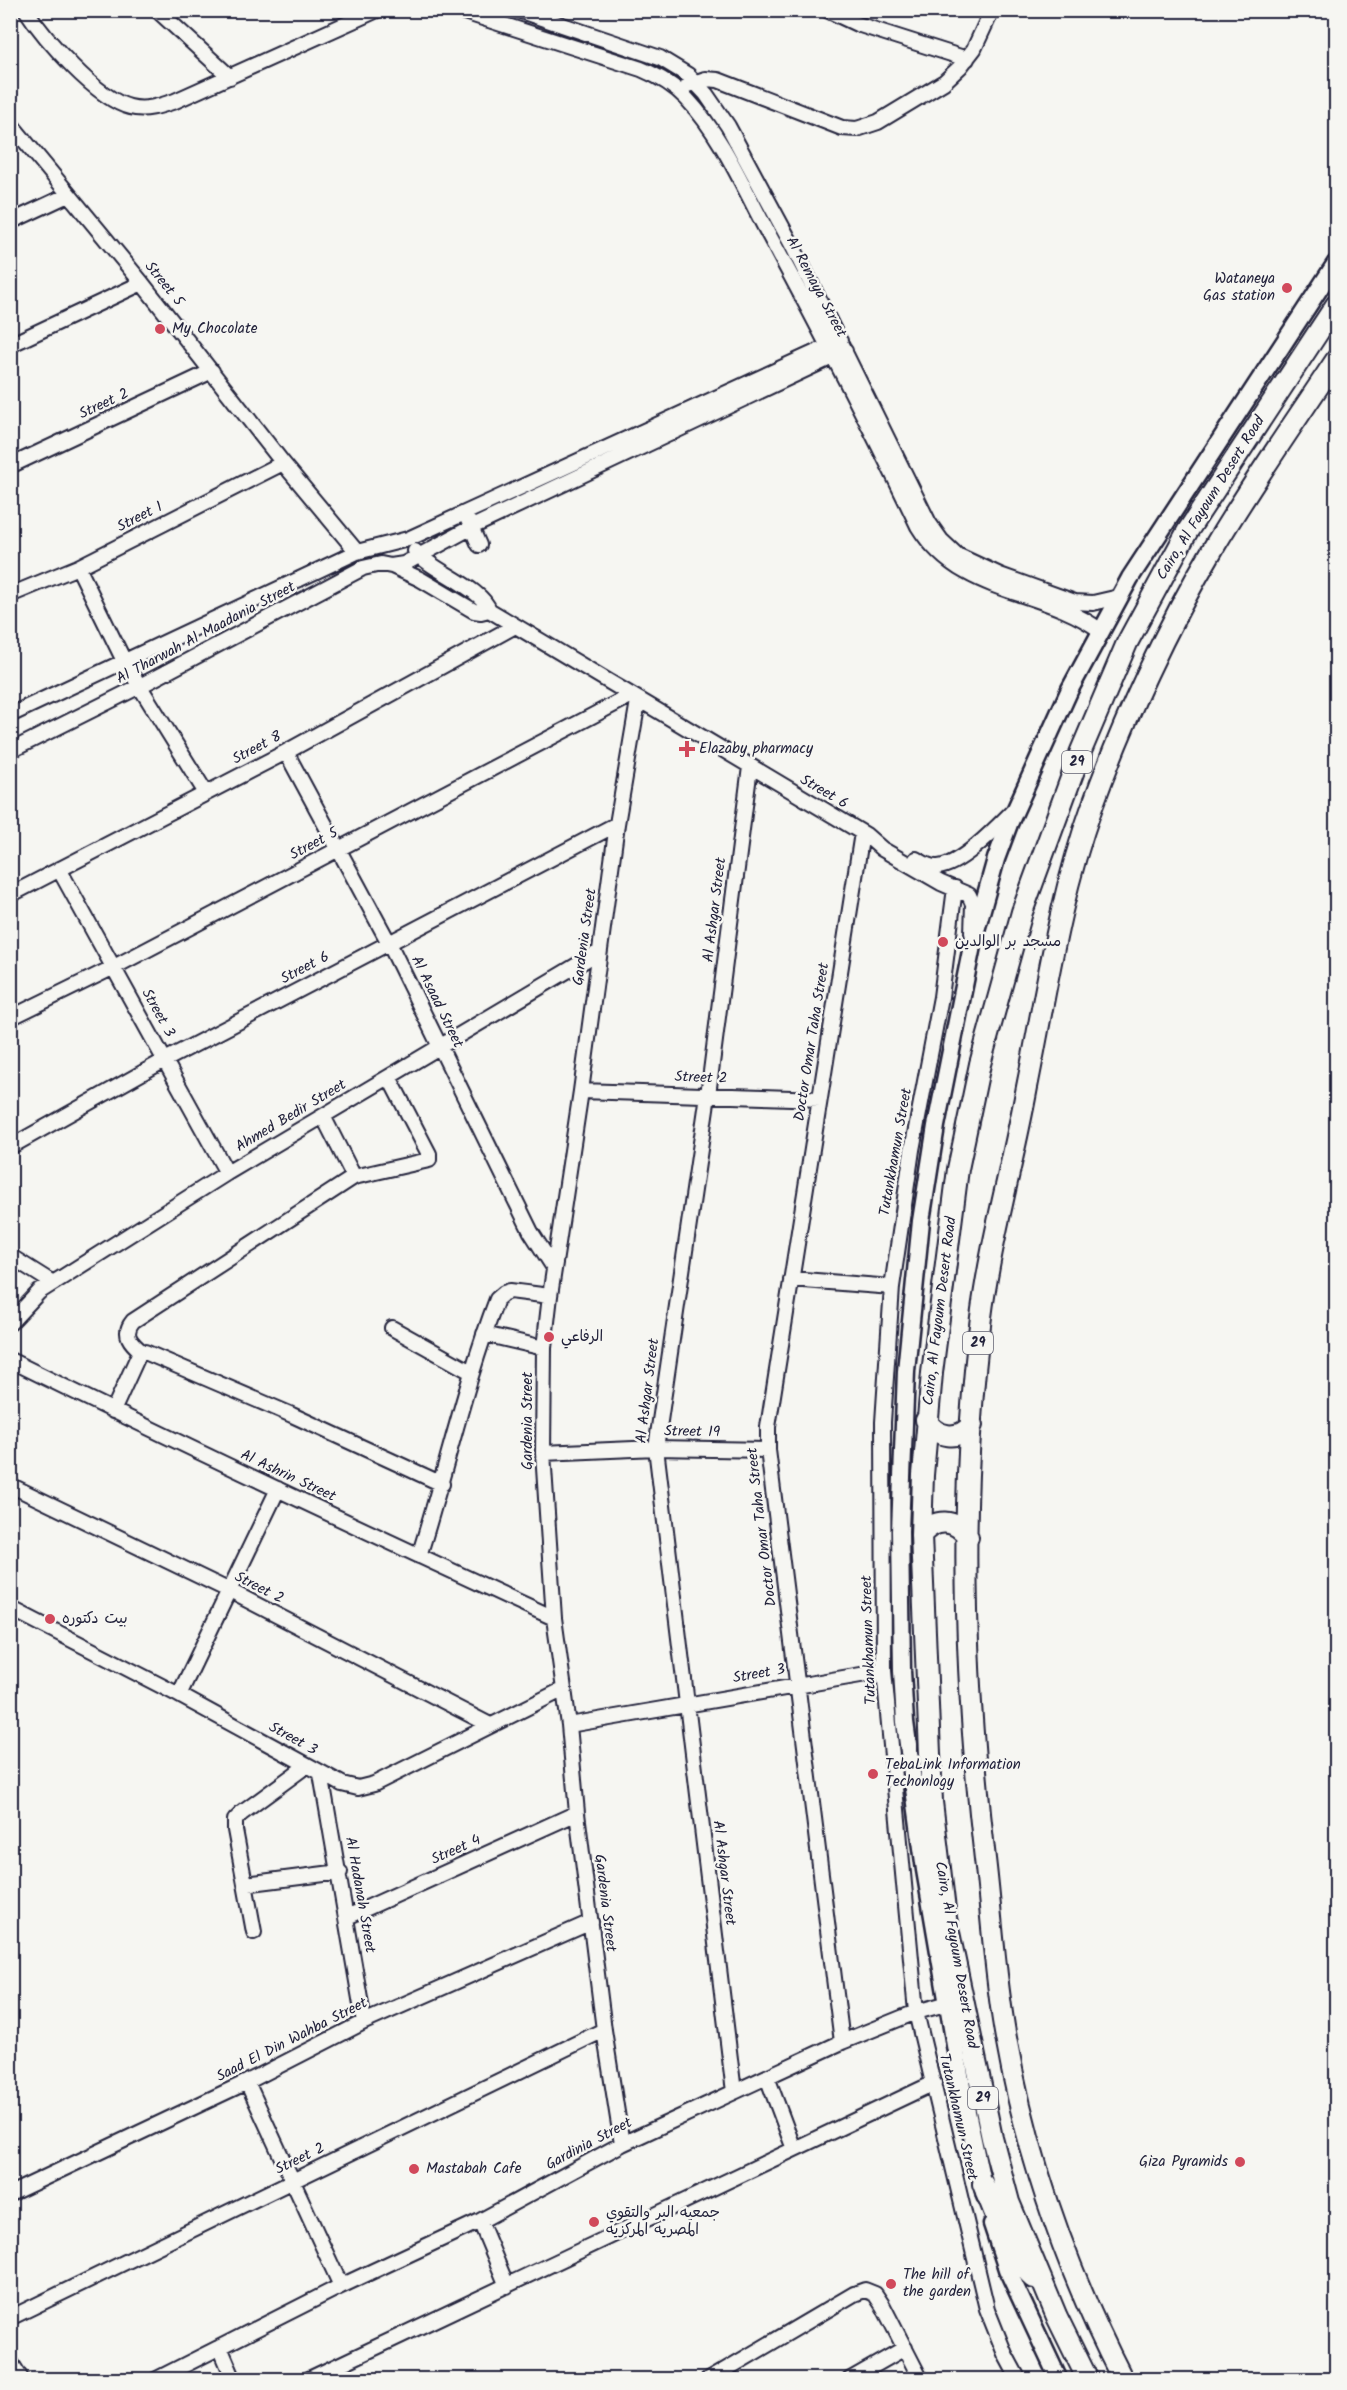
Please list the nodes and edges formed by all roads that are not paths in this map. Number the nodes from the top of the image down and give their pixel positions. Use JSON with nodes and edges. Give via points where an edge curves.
{"nodes":[{"id":1,"x":26,"y":10,"type":"edge"},
{"id":2,"x":156,"y":10,"type":"edge"},
{"id":3,"x":377,"y":10,"type":"edge"},
{"id":4,"x":458,"y":10,"type":"edge"},
{"id":5,"x":518,"y":10,"type":"edge"},
{"id":6,"x":827,"y":10,"type":"edge"},
{"id":7,"x":992,"y":10,"type":"edge"},
{"id":8,"x":968,"y":58,"type":"junction"},
{"id":9,"x":230,"y":77,"type":"junction"},
{"id":10,"x":695,"y":82,"type":"junction"},
{"id":11,"x":680,"y":92,"type":"junction"},
{"id":12,"x":10,"y":123,"type":"edge"},
{"id":13,"x":68,"y":195,"type":"junction"},
{"id":14,"x":10,"y":222,"type":"edge"},
{"id":15,"x":1336,"y":263,"type":"edge"},
{"id":16,"x":142,"y":284,"type":"junction"},
{"id":17,"x":1336,"y":305,"type":"edge"},
{"id":18,"x":10,"y":345,"type":"edge"},
{"id":19,"x":837,"y":349,"type":"junction"},
{"id":20,"x":1336,"y":360,"type":"edge"},
{"id":21,"x":212,"y":371,"type":"junction"},
{"id":22,"x":283,"y":463,"type":"junction"},
{"id":23,"x":10,"y":466,"type":"edge"},
{"id":24,"x":465,"y":512,"type":"junction"},
{"id":25,"x":472,"y":527,"type":"junction"},
{"id":26,"x":408,"y":539,"type":"junction"},
{"id":27,"x":479,"y":545,"type":"dead end"},
{"id":28,"x":357,"y":552,"type":"junction"},
{"id":29,"x":419,"y":556,"type":"junction"},
{"id":30,"x":391,"y":566,"type":"junction"},
{"id":31,"x":78,"y":567,"type":"junction"},
{"id":32,"x":10,"y":595,"type":"edge"},
{"id":33,"x":1119,"y":597,"type":"junction"},
{"id":34,"x":489,"y":610,"type":"junction"},
{"id":35,"x":515,"y":626,"type":"junction"},
{"id":36,"x":1101,"y":631,"type":"junction"},
{"id":37,"x":124,"y":662,"type":"junction"},
{"id":38,"x":140,"y":686,"type":"junction"},
{"id":39,"x":634,"y":698,"type":"junction"},
{"id":40,"x":10,"y":715,"type":"edge"},
{"id":41,"x":10,"y":751,"type":"edge"},
{"id":42,"x":286,"y":752,"type":"junction"},
{"id":43,"x":750,"y":767,"type":"junction"},
{"id":44,"x":206,"y":794,"type":"junction"},
{"id":45,"x":1016,"y":808,"type":"junction"},
{"id":46,"x":617,"y":824,"type":"junction"},
{"id":47,"x":864,"y":834,"type":"junction"},
{"id":48,"x":340,"y":849,"type":"junction"},
{"id":49,"x":59,"y":869,"type":"junction"},
{"id":50,"x":955,"y":888,"type":"junction"},
{"id":51,"x":10,"y":895,"type":"edge"},
{"id":52,"x":973,"y":941,"type":"junction"},
{"id":53,"x":389,"y":943,"type":"junction"},
{"id":54,"x":599,"y":952,"type":"junction"},
{"id":55,"x":114,"y":967,"type":"junction"},
{"id":56,"x":10,"y":1018,"type":"edge"},
{"id":57,"x":440,"y":1045,"type":"junction"},
{"id":58,"x":165,"y":1060,"type":"junction"},
{"id":59,"x":389,"y":1077,"type":"junction"},
{"id":60,"x":581,"y":1090,"type":"junction"},
{"id":61,"x":708,"y":1095,"type":"junction"},
{"id":62,"x":820,"y":1099,"type":"junction"},
{"id":63,"x":323,"y":1116,"type":"junction"},
{"id":64,"x":10,"y":1147,"type":"edge"},
{"id":65,"x":227,"y":1173,"type":"junction"},
{"id":66,"x":354,"y":1177,"type":"junction"},
{"id":67,"x":10,"y":1256,"type":"edge"},
{"id":68,"x":554,"y":1268,"type":"junction"},
{"id":69,"x":791,"y":1279,"type":"junction"},
{"id":70,"x":53,"y":1283,"type":"junction"},
{"id":71,"x":892,"y":1287,"type":"junction"},
{"id":72,"x":550,"y":1296,"type":"junction"},
{"id":73,"x":10,"y":1323,"type":"edge"},
{"id":74,"x":392,"y":1328,"type":"dead end"},
{"id":75,"x":484,"y":1334,"type":"junction"},
{"id":76,"x":544,"y":1348,"type":"junction"},
{"id":77,"x":142,"y":1352,"type":"junction"},
{"id":78,"x":10,"y":1360,"type":"edge"},
{"id":79,"x":471,"y":1372,"type":"junction"},
{"id":80,"x":113,"y":1411,"type":"junction"},
{"id":81,"x":926,"y":1420,"type":"junction"},
{"id":82,"x":972,"y":1425,"type":"junction"},
{"id":83,"x":656,"y":1448,"type":"junction"},
{"id":84,"x":768,"y":1450,"type":"junction"},
{"id":85,"x":543,"y":1453,"type":"junction"},
{"id":86,"x":442,"y":1484,"type":"junction"},
{"id":87,"x":10,"y":1485,"type":"edge"},
{"id":88,"x":278,"y":1489,"type":"junction"},
{"id":89,"x":921,"y":1535,"type":"junction"},
{"id":90,"x":968,"y":1537,"type":"junction"},
{"id":91,"x":419,"y":1556,"type":"junction"},
{"id":92,"x":228,"y":1590,"type":"junction"},
{"id":93,"x":10,"y":1608,"type":"edge"},
{"id":94,"x":554,"y":1618,"type":"junction"},
{"id":95,"x":884,"y":1671,"type":"junction"},
{"id":96,"x":798,"y":1684,"type":"junction"},
{"id":97,"x":564,"y":1689,"type":"junction"},
{"id":98,"x":179,"y":1695,"type":"junction"},
{"id":99,"x":686,"y":1704,"type":"junction"},
{"id":100,"x":490,"y":1725,"type":"junction"},
{"id":101,"x":569,"y":1725,"type":"junction"},
{"id":102,"x":306,"y":1766,"type":"junction"},
{"id":103,"x":321,"y":1774,"type":"junction"},
{"id":104,"x":578,"y":1813,"type":"junction"},
{"id":105,"x":340,"y":1872,"type":"junction"},
{"id":106,"x":245,"y":1884,"type":"junction"},
{"id":107,"x":347,"y":1917,"type":"junction"},
{"id":108,"x":591,"y":1922,"type":"junction"},
{"id":109,"x":254,"y":1932,"type":"dead end"},
{"id":110,"x":949,"y":2003,"type":"junction"},
{"id":111,"x":916,"y":2012,"type":"junction"},
{"id":112,"x":364,"y":2022,"type":"junction"},
{"id":113,"x":604,"y":2030,"type":"junction"},
{"id":114,"x":842,"y":2042,"type":"junction"},
{"id":115,"x":767,"y":2077,"type":"junction"},
{"id":116,"x":247,"y":2082,"type":"junction"},
{"id":117,"x":934,"y":2083,"type":"junction"},
{"id":118,"x":734,"y":2092,"type":"junction"},
{"id":119,"x":622,"y":2144,"type":"junction"},
{"id":120,"x":794,"y":2149,"type":"junction"},
{"id":121,"x":293,"y":2180,"type":"junction"},
{"id":122,"x":982,"y":2184,"type":"junction"},
{"id":123,"x":10,"y":2194,"type":"edge"},
{"id":124,"x":480,"y":2220,"type":"junction"},
{"id":125,"x":341,"y":2286,"type":"junction"},
{"id":126,"x":507,"y":2286,"type":"junction"},
{"id":127,"x":1045,"y":2287,"type":"junction"},
{"id":128,"x":10,"y":2318,"type":"edge"},
{"id":129,"x":220,"y":2347,"type":"junction"},
{"id":130,"x":905,"y":2348,"type":"junction"},
{"id":131,"x":155,"y":2379,"type":"edge"},
{"id":132,"x":234,"y":2379,"type":"edge"},
{"id":133,"x":307,"y":2379,"type":"edge"},
{"id":134,"x":708,"y":2379,"type":"edge"},
{"id":135,"x":849,"y":2379,"type":"edge"},
{"id":136,"x":921,"y":2379,"type":"edge"},
{"id":137,"x":1019,"y":2379,"type":"edge"},
{"id":138,"x":1059,"y":2379,"type":"edge"},
{"id":139,"x":1088,"y":2379,"type":"edge"},
{"id":140,"x":1123,"y":2379,"type":"edge"}],
"edges":[{"from":1,"to":9,"type":"street","via":[[66,59],[104,94],[130,107],[156,107]]},
{"from":2,"to":9,"type":"street"},
{"from":3,"to":9,"type":"street"},
{"from":4,"to":11,"type":"street","name":"Al Remaya Street","via":[[641,69]]},
{"from":5,"to":10,"type":"street","name":"Al Remaya Street","via":[[660,58]]},
{"from":6,"to":8,"type":"street","via":[[857,24]]},
{"from":7,"to":8,"type":"street"},
{"from":8,"to":10,"type":"street","via":[[944,82],[878,122],[857,129],[835,125],[718,80]]},
{"from":10,"to":11,"type":"street"},
{"from":10,"to":19,"type":"street","name":"Al Remaya Street","via":[[728,126],[792,245]]},
{"from":11,"to":19,"type":"street","name":"Al Remaya Street","via":[[726,154]]},
{"from":12,"to":13,"type":"street","name":"Street 5"},
{"from":13,"to":14,"type":"street"},
{"from":13,"to":16,"type":"street","name":"Street 5"},
{"from":15,"to":33,"type":"main road"},
{"from":16,"to":18,"type":"street"},
{"from":16,"to":21,"type":"street","name":"Street 5"},
{"from":17,"to":81,"type":"highway","name":"Cairo, Al Fayoum Desert Road","number":"29","via":[[1209,496],[1146,605],[1096,714],[1032,882],[989,1029],[962,1145]]},
{"from":19,"to":24,"type":"street","name":"Al Tharwah Al Maadania Street"},
{"from":19,"to":25,"type":"street","name":"Al Tharwah Al Maadania Street"},
{"from":19,"to":33,"type":"street","name":"Al Remaya Street","via":[[926,517],[949,548],[975,565],[1060,598],[1085,603]]},
{"from":19,"to":36,"type":"street","name":"Al Remaya Street","via":[[918,526],[939,554],[967,574],[1075,615]]},
{"from":20,"to":82,"type":"highway","name":"Cairo, Al Fayoum Desert Road","number":"29","via":[[1205,563],[1155,660],[1091,808],[1053,948],[992,1254],[980,1325]]},
{"from":21,"to":22,"type":"street","name":"Street 5"},
{"from":21,"to":23,"type":"street","name":"Street 2"},
{"from":22,"to":28,"type":"street","name":"Street 5"},
{"from":22,"to":31,"type":"street","name":"Street 1"},
{"from":24,"to":25,"type":"street"},
{"from":24,"to":26,"type":"street","name":"Al Tharwah Al Maadania Street"},
{"from":25,"to":27,"type":"street"},
{"from":25,"to":29,"type":"street","name":"Al Tharwah Al Maadania Street"},
{"from":26,"to":28,"type":"street","name":"Al Tharwah Al Maadania Street"},
{"from":26,"to":29,"type":"street","name":"Street 6"},
{"from":28,"to":37,"type":"street","name":"Al Tharwah Al Maadania Street"},
{"from":29,"to":30,"type":"street","name":"Al Tharwah Al Maadania Street"},
{"from":29,"to":34,"type":"street","name":"Street 6","via":[[482,598]]},
{"from":30,"to":34,"type":"street","name":"Street 6","via":[[474,611]]},
{"from":30,"to":38,"type":"street","name":"Al Tharwah Al Maadania Street","via":[[363,568]]},
{"from":31,"to":32,"type":"street","name":"Street 1"},
{"from":31,"to":37,"type":"street"},
{"from":33,"to":36,"type":"main road"},
{"from":34,"to":35,"type":"street","name":"Street 6"},
{"from":35,"to":39,"type":"street","name":"Street 6"},
{"from":35,"to":42,"type":"street","name":"Street 8"},
{"from":36,"to":45,"type":"main road"},
{"from":37,"to":38,"type":"street"},
{"from":37,"to":40,"type":"street","name":"Al Tharwah Al Maadania Street"},
{"from":38,"to":41,"type":"street","name":"Al Tharwah Al Maadania Street"},
{"from":38,"to":44,"type":"street"},
{"from":39,"to":43,"type":"street","name":"Street 6"},
{"from":39,"to":46,"type":"street","name":"Gardenia Street"},
{"from":39,"to":48,"type":"street","name":"Street 5"},
{"from":42,"to":44,"type":"street","name":"Street 8"},
{"from":42,"to":48,"type":"street","name":"Al Asaad Street"},
{"from":43,"to":47,"type":"street","name":"Street 6"},
{"from":43,"to":61,"type":"street","name":"Al Ashgar Street"},
{"from":44,"to":49,"type":"street","name":"Street 8"},
{"from":45,"to":47,"type":"street","name":"Street 6","via":[[976,846],[939,867],[926,865],[882,839]]},
{"from":45,"to":52,"type":"main road","via":[[996,859]]},
{"from":46,"to":53,"type":"street","name":"Street 6"},
{"from":46,"to":54,"type":"street","name":"Gardenia Street"},
{"from":47,"to":50,"type":"street","name":"Street 6","via":[[882,849]]},
{"from":47,"to":62,"type":"street","name":"Doctor Omar Taha Street"},
{"from":48,"to":53,"type":"street","name":"Al Asaad Street"},
{"from":48,"to":55,"type":"street","name":"Street 5"},
{"from":49,"to":51,"type":"street","name":"Street 8"},
{"from":49,"to":55,"type":"street","name":"Street 3"},
{"from":50,"to":52,"type":"street","name":"Street 6","via":[[971,899]]},
{"from":50,"to":71,"type":"street","name":"Tutankhamun Street","via":[[944,978],[908,1173]]},
{"from":52,"to":110,"type":"main road","via":[[921,1221],[906,1371],[900,1488],[905,1722],[925,1870]]},
{"from":53,"to":57,"type":"street","name":"Al Asaad Street"},
{"from":53,"to":58,"type":"street","name":"Street 6"},
{"from":54,"to":57,"type":"street","name":"Ahmed Bedir Street"},
{"from":54,"to":60,"type":"street","name":"Gardenia Street"},
{"from":55,"to":56,"type":"street","name":"Street 5"},
{"from":55,"to":58,"type":"street","name":"Street 3"},
{"from":57,"to":59,"type":"street","name":"Ahmed Bedir Street"},
{"from":57,"to":68,"type":"street","name":"Al Asaad Street","via":[[531,1232]]},
{"from":58,"to":64,"type":"street","name":"Street 6"},
{"from":58,"to":65,"type":"street","name":"Street 3"},
{"from":59,"to":63,"type":"street","name":"Ahmed Bedir Street"},
{"from":59,"to":66,"type":"street","via":[[430,1158],[427,1162]]},
{"from":60,"to":61,"type":"street","name":"Street 2"},
{"from":60,"to":68,"type":"street","name":"Gardenia Street"},
{"from":61,"to":62,"type":"street","name":"Street 2"},
{"from":61,"to":83,"type":"street","name":"Al Ashgar Street"},
{"from":62,"to":69,"type":"street","name":"Doctor Omar Taha Street"},
{"from":63,"to":65,"type":"street","name":"Ahmed Bedir Street"},
{"from":63,"to":66,"type":"street"},
{"from":65,"to":70,"type":"street","name":"Ahmed Bedir Street"},
{"from":66,"to":77,"type":"street","via":[[133,1321],[127,1334]]},
{"from":67,"to":70,"type":"street"},
{"from":68,"to":72,"type":"street","name":"Gardenia Street"},
{"from":69,"to":71,"type":"street"},
{"from":69,"to":84,"type":"street","name":"Doctor Omar Taha Street","via":[[771,1402]]},
{"from":70,"to":73,"type":"street","name":"Ahmed Bedir Street","via":[[33,1297]]},
{"from":71,"to":95,"type":"street","name":"Tutankhamun Street","via":[[883,1433]]},
{"from":72,"to":75,"type":"street","via":[[504,1293],[497,1299]]},
{"from":72,"to":76,"type":"street","name":"Gardenia Street"},
{"from":74,"to":79,"type":"street"},
{"from":75,"to":76,"type":"street"},
{"from":75,"to":79,"type":"street"},
{"from":76,"to":85,"type":"street","name":"Gardenia Street"},
{"from":77,"to":80,"type":"street"},
{"from":77,"to":86,"type":"street"},
{"from":78,"to":80,"type":"street","name":"Al Ashrin Street"},
{"from":79,"to":86,"type":"street"},
{"from":80,"to":88,"type":"street","name":"Al Ashrin Street"},
{"from":81,"to":82,"type":"highway","via":[[935,1431],[948,1436]]},
{"from":81,"to":89,"type":"highway","name":"Cairo, Al Fayoum Desert Road","number":"29"},
{"from":82,"to":90,"type":"highway","name":"Cairo, Al Fayoum Desert Road","number":"29"},
{"from":83,"to":84,"type":"street","name":"Street 19"},
{"from":83,"to":85,"type":"street","name":"Street 19"},
{"from":83,"to":99,"type":"street","name":"Al Ashgar Street"},
{"from":84,"to":96,"type":"street","name":"Doctor Omar Taha Street"},
{"from":85,"to":94,"type":"street","name":"Gardenia Street"},
{"from":86,"to":91,"type":"street"},
{"from":87,"to":92,"type":"street","name":"Street 2"},
{"from":88,"to":91,"type":"street","name":"Al Ashrin Street"},
{"from":88,"to":92,"type":"street"},
{"from":89,"to":90,"type":"highway","via":[[941,1522],[957,1525]]},
{"from":89,"to":127,"type":"highway","name":"Cairo, Al Fayoum Desert Road","number":"29","via":[[932,1802],[946,1918],[1009,2202]]},
{"from":90,"to":140,"type":"highway","name":"Cairo, Al Fayoum Desert Road","number":"29","via":[[966,1608],[974,1743],[1007,2044],[1023,2118],[1051,2209],[1085,2298]]},
{"from":91,"to":94,"type":"street","name":"Al Ashrin Street"},
{"from":92,"to":98,"type":"street"},
{"from":92,"to":100,"type":"street","name":"Street 2"},
{"from":93,"to":98,"type":"street","name":"Street 3"},
{"from":94,"to":97,"type":"street","name":"Gardenia Street"},
{"from":95,"to":96,"type":"street","name":"Street 3"},
{"from":95,"to":111,"type":"street","name":"Tutankhamun Street"},
{"from":96,"to":99,"type":"street","name":"Street 3"},
{"from":96,"to":114,"type":"street","name":"Doctor Omar Taha Street"},
{"from":97,"to":100,"type":"street","name":"Street 3"},
{"from":97,"to":101,"type":"street","name":"Gardenia Street"},
{"from":98,"to":102,"type":"street","name":"Street 3"},
{"from":99,"to":101,"type":"street","name":"Street 3"},
{"from":99,"to":118,"type":"street","name":"Al Ashgar Street"},
{"from":100,"to":103,"type":"street","name":"Street 3","via":[[366,1787],[349,1787]]},
{"from":101,"to":104,"type":"street","name":"Gardenia Street"},
{"from":102,"to":103,"type":"street","name":"Street 3"},
{"from":102,"to":106,"type":"street","via":[[235,1820]]},
{"from":103,"to":105,"type":"street","name":"Al Hadanah Street"},
{"from":104,"to":107,"type":"street","name":"Street 4"},
{"from":104,"to":108,"type":"street","name":"Gardenia Street"},
{"from":105,"to":106,"type":"street"},
{"from":105,"to":107,"type":"street","name":"Al Hadanah Street"},
{"from":106,"to":109,"type":"street"},
{"from":107,"to":112,"type":"street","name":"Al Hadanah Street"},
{"from":108,"to":112,"type":"street","name":"Saad El Din Wahba Street"},
{"from":108,"to":113,"type":"street","name":"Gardenia Street"},
{"from":110,"to":111,"type":"street","name":"Gardinia Street"},
{"from":110,"to":122,"type":"main road"},
{"from":111,"to":114,"type":"street","name":"Gardinia Street"},
{"from":111,"to":117,"type":"street","name":"Tutankhamun Street"},
{"from":112,"to":116,"type":"street","name":"Saad El Din Wahba Street"},
{"from":113,"to":119,"type":"street","name":"Gardenia Street"},
{"from":113,"to":121,"type":"street","name":"Street 2"},
{"from":114,"to":115,"type":"street","name":"Gardinia Street"},
{"from":115,"to":118,"type":"street","name":"Gardinia Street"},
{"from":115,"to":120,"type":"street"},
{"from":116,"to":121,"type":"street"},
{"from":116,"to":123,"type":"street","name":"Saad El Din Wahba Street"},
{"from":117,"to":120,"type":"street"},
{"from":117,"to":137,"type":"street","name":"Tutankhamun Street","via":[[987,2309]]},
{"from":118,"to":119,"type":"street","name":"Gardinia Street"},
{"from":119,"to":124,"type":"street","name":"Gardinia Street"},
{"from":120,"to":126,"type":"street"},
{"from":121,"to":125,"type":"street"},
{"from":121,"to":128,"type":"street","name":"Street 2"},
{"from":122,"to":127,"type":"highway","via":[[1009,2246],[1028,2273]]},
{"from":122,"to":138,"type":"main road","via":[[1007,2269]]},
{"from":124,"to":125,"type":"street","name":"Gardinia Street"},
{"from":124,"to":126,"type":"street"},
{"from":125,"to":129,"type":"street","name":"Gardinia Street"},
{"from":126,"to":133,"type":"street"},
{"from":127,"to":139,"type":"highway","name":"Cairo, Al Fayoum Desert Road","number":"29"},
{"from":129,"to":131,"type":"street","name":"Gardinia Street"},
{"from":129,"to":132,"type":"street"},
{"from":130,"to":134,"type":"street","via":[[875,2294],[865,2290]]},
{"from":130,"to":135,"type":"street"},
{"from":130,"to":136,"type":"street"}]}
